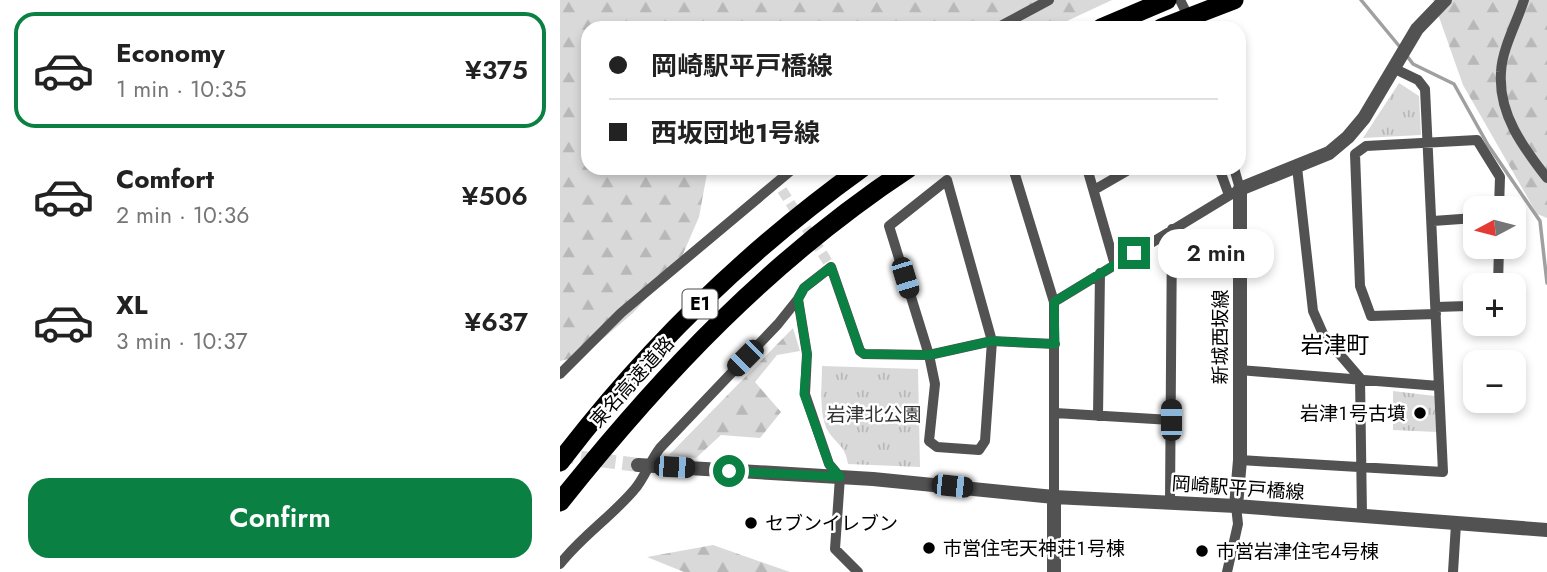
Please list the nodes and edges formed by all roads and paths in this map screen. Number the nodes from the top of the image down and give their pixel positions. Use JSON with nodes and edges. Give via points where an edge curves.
{"nodes":[{"id":1,"x":1049,"y":0,"type":"edge"},
{"id":2,"x":1167,"y":0,"type":"edge"},
{"id":3,"x":1180,"y":0,"type":"edge"},
{"id":4,"x":1234,"y":0,"type":"edge"},
{"id":5,"x":1444,"y":0,"type":"edge"},
{"id":6,"x":1524,"y":0,"type":"edge"},
{"id":7,"x":1010,"y":21,"type":"edge"},
{"id":8,"x":1118,"y":21,"type":"edge"},
{"id":9,"x":1179,"y":21,"type":"edge"},
{"id":10,"x":1190,"y":21,"type":"edge"},
{"id":11,"x":1393,"y":68,"type":"junction"},
{"id":12,"x":1428,"y":143,"type":"junction"},
{"id":13,"x":1297,"y":167,"type":"junction"},
{"id":14,"x":789,"y":175,"type":"edge"},
{"id":15,"x":853,"y":175,"type":"edge"},
{"id":16,"x":900,"y":175,"type":"edge"},
{"id":17,"x":1015,"y":175,"type":"edge"},
{"id":18,"x":1089,"y":175,"type":"edge"},
{"id":19,"x":1120,"y":175,"type":"edge"},
{"id":20,"x":1224,"y":175,"type":"edge"},
{"id":21,"x":1234,"y":175,"type":"edge"},
{"id":22,"x":1547,"y":178,"type":"edge"},
{"id":23,"x":1094,"y":190,"type":"junction"},
{"id":24,"x":1235,"y":192,"type":"junction"},
{"id":25,"x":1499,"y":196,"type":"edge"},
{"id":26,"x":1463,"y":219,"type":"edge"},
{"id":27,"x":1433,"y":221,"type":"junction"},
{"id":28,"x":1172,"y":229,"type":"junction"},
{"id":29,"x":1115,"y":264,"type":"junction"},
{"id":30,"x":1100,"y":273,"type":"junction"},
{"id":31,"x":798,"y":299,"type":"junction"},
{"id":32,"x":1054,"y":302,"type":"junction"},
{"id":33,"x":1463,"y":307,"type":"edge"},
{"id":34,"x":1436,"y":311,"type":"junction"},
{"id":35,"x":992,"y":341,"type":"junction"},
{"id":36,"x":1055,"y":344,"type":"junction"},
{"id":37,"x":929,"y":355,"type":"junction"},
{"id":38,"x":1239,"y":370,"type":"junction"},
{"id":39,"x":560,"y":374,"type":"edge"},
{"id":40,"x":1360,"y":378,"type":"junction"},
{"id":41,"x":1439,"y":386,"type":"junction"},
{"id":42,"x":1055,"y":412,"type":"junction"},
{"id":43,"x":1098,"y":415,"type":"junction"},
{"id":44,"x":1171,"y":420,"type":"junction"},
{"id":45,"x":1240,"y":460,"type":"junction"},
{"id":46,"x":560,"y":463,"type":"edge"},
{"id":47,"x":642,"y":465,"type":"junction"},
{"id":48,"x":1360,"y":470,"type":"junction"},
{"id":49,"x":840,"y":477,"type":"junction"},
{"id":50,"x":1054,"y":497,"type":"junction"},
{"id":51,"x":560,"y":502,"type":"edge"},
{"id":52,"x":1170,"y":502,"type":"junction"},
{"id":53,"x":1236,"y":506,"type":"junction"},
{"id":54,"x":1362,"y":515,"type":"junction"},
{"id":55,"x":1456,"y":524,"type":"junction"},
{"id":56,"x":1547,"y":530,"type":"edge"},
{"id":57,"x":560,"y":564,"type":"edge"},
{"id":58,"x":858,"y":572,"type":"edge"},
{"id":59,"x":1055,"y":572,"type":"edge"},
{"id":60,"x":1227,"y":572,"type":"edge"},
{"id":61,"x":1453,"y":572,"type":"edge"}],
"edges":[{"from":1,"to":7,"type":"street"},
{"from":2,"to":8,"type":"highway"},
{"from":3,"to":10,"type":"street"},
{"from":4,"to":9,"type":"highway"},
{"from":5,"to":11,"type":"street","via":[[1417,29]]},
{"from":6,"to":22,"type":"street","via":[[1501,70],[1502,101],[1513,130]]},
{"from":11,"to":12,"type":"street","via":[[1418,80],[1425,89]]},
{"from":11,"to":13,"type":"street","via":[[1348,137],[1329,153]]},
{"from":12,"to":25,"type":"street","via":[[1477,140],[1500,177]]},
{"from":12,"to":27,"type":"street"},
{"from":12,"to":34,"type":"street","via":[[1366,146],[1355,154],[1360,286],[1371,316]]},
{"from":13,"to":24,"type":"street"},
{"from":13,"to":40,"type":"street","via":[[1313,311],[1324,336]]},
{"from":14,"to":39,"type":"street","via":[[621,313]]},
{"from":15,"to":46,"type":"highway","name":"東名高速道路","number":"E1","via":[[772,238],[699,305],[629,379]]},
{"from":16,"to":51,"type":"highway","name":"東名高速道路","number":"E1","via":[[795,253],[706,333]]},
{"from":17,"to":32,"type":"street"},
{"from":18,"to":23,"type":"street"},
{"from":19,"to":23,"type":"street"},
{"from":20,"to":24,"type":"street"},
{"from":21,"to":24,"type":"street","name":"新城西坂線"},
{"from":23,"to":29,"type":"street"},
{"from":24,"to":28,"type":"street"},
{"from":24,"to":38,"type":"street","name":"新城西坂線"},
{"from":26,"to":27,"type":"street"},
{"from":27,"to":34,"type":"street"},
{"from":28,"to":29,"type":"street"},
{"from":28,"to":44,"type":"street"},
{"from":29,"to":30,"type":"street"},
{"from":30,"to":32,"type":"street"},
{"from":30,"to":43,"type":"street"},
{"from":31,"to":37,"type":"street","via":[[804,288],[831,267],[860,351]]},
{"from":31,"to":47,"type":"street"},
{"from":31,"to":49,"type":"street","via":[[807,354],[804,394],[829,464]]},
{"from":32,"to":36,"type":"street"},
{"from":33,"to":34,"type":"street"},
{"from":34,"to":41,"type":"street"},
{"from":35,"to":36,"type":"street"},
{"from":35,"to":37,"type":"street"},
{"from":35,"to":37,"type":"street","via":[[985,441],[979,450],[937,447],[929,441],[935,384]]},
{"from":35,"to":37,"type":"street","via":[[947,180],[889,226]]},
{"from":36,"to":42,"type":"street"},
{"from":38,"to":40,"type":"street"},
{"from":38,"to":45,"type":"street","name":"新城西坂線"},
{"from":40,"to":41,"type":"street"},
{"from":40,"to":48,"type":"street"},
{"from":41,"to":48,"type":"street","via":[[1443,472]]},
{"from":42,"to":43,"type":"street"},
{"from":42,"to":50,"type":"street"},
{"from":43,"to":44,"type":"street"},
{"from":44,"to":52,"type":"street"},
{"from":45,"to":48,"type":"street"},
{"from":45,"to":53,"type":"street","name":"新城西坂線"},
{"from":47,"to":49,"type":"street"},
{"from":47,"to":57,"type":"street","via":[[638,487],[579,540]]},
{"from":48,"to":54,"type":"street"},
{"from":49,"to":50,"type":"street","name":"岡崎駅平戸橋線"},
{"from":49,"to":58,"type":"street","via":[[835,549]]},
{"from":50,"to":52,"type":"street","name":"岡崎駅平戸橋線"},
{"from":50,"to":59,"type":"street"},
{"from":52,"to":53,"type":"street","name":"岡崎駅平戸橋線"},
{"from":53,"to":54,"type":"street","name":"岡崎駅平戸橋線"},
{"from":53,"to":60,"type":"street","via":[[1238,524]]},
{"from":54,"to":55,"type":"street","name":"岡崎駅平戸橋線"},
{"from":55,"to":56,"type":"street","name":"岡崎駅平戸橋線"},
{"from":55,"to":61,"type":"street"}]}
